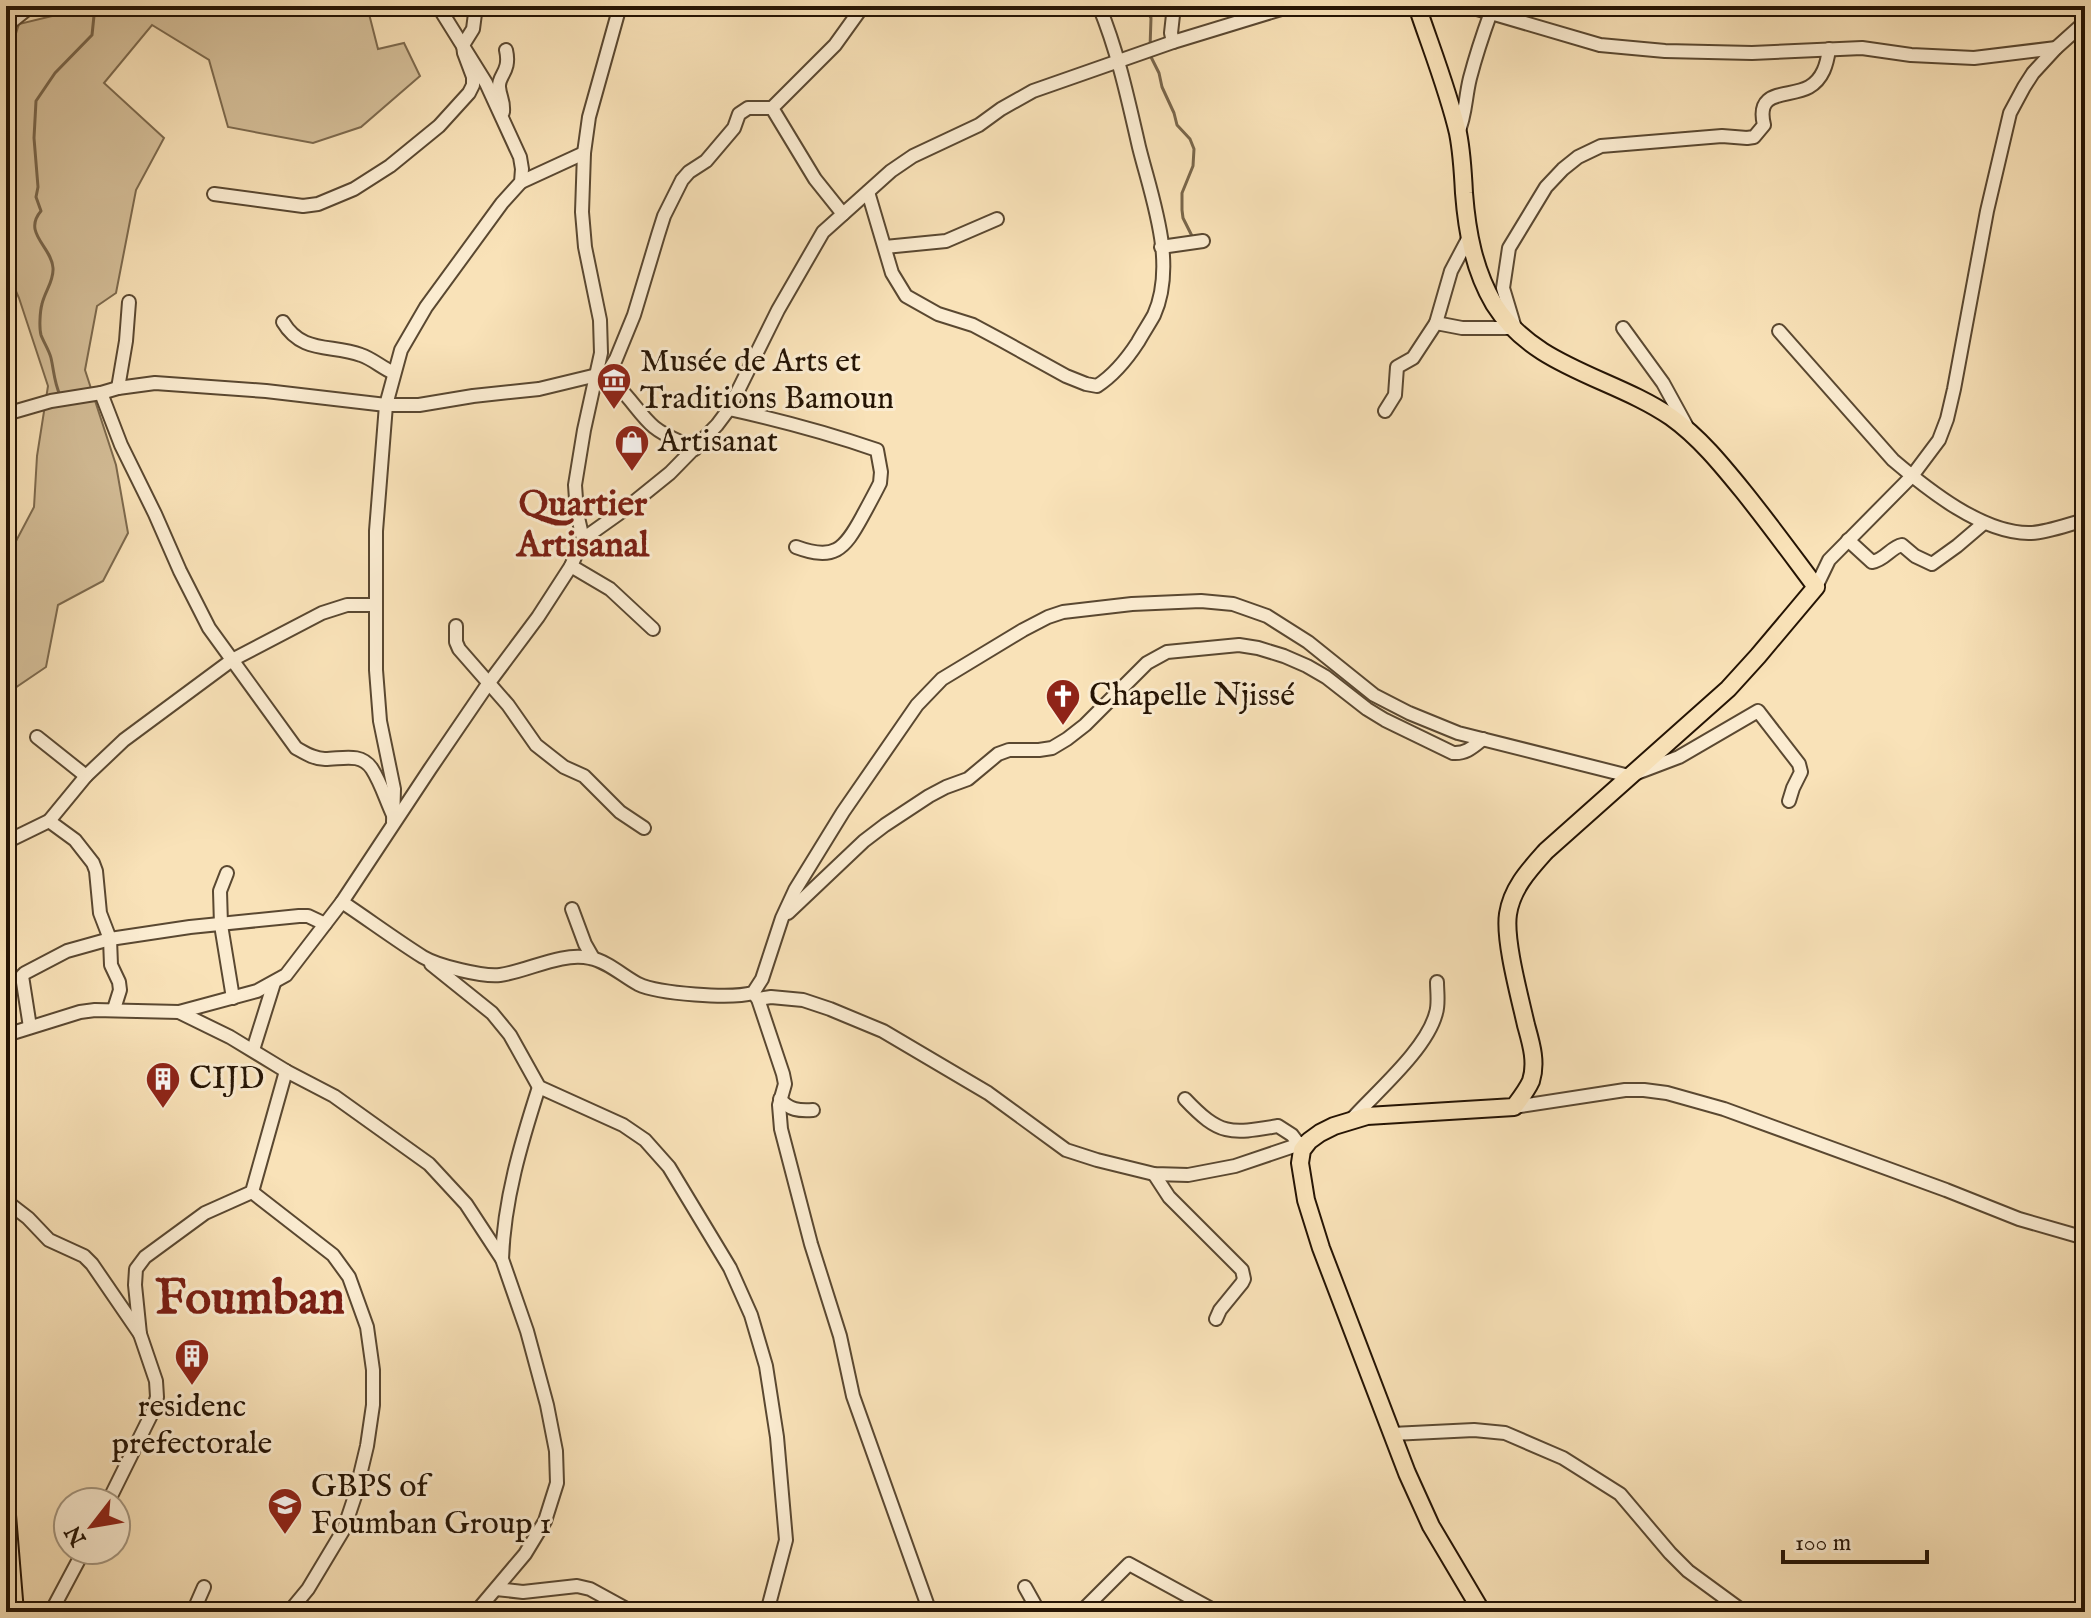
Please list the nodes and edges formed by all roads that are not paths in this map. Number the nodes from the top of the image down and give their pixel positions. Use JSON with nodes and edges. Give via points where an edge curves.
{"nodes":[{"id":1,"x":31,"y":6,"type":"edge"},
{"id":2,"x":438,"y":6,"type":"edge"},
{"id":3,"x":476,"y":6,"type":"edge"},
{"id":4,"x":863,"y":6,"type":"edge"},
{"id":5,"x":1099,"y":6,"type":"edge"},
{"id":6,"x":1174,"y":6,"type":"edge"},
{"id":7,"x":1291,"y":6,"type":"edge"},
{"id":8,"x":1417,"y":6,"type":"edge"},
{"id":9,"x":1467,"y":6,"type":"edge"},
{"id":10,"x":618,"y":7,"type":"edge"},
{"id":11,"x":1502,"y":11,"type":"edge"},
{"id":12,"x":2085,"y":22,"type":"edge"},
{"id":13,"x":6,"y":26,"type":"edge"},
{"id":14,"x":1173,"y":42,"type":"junction"},
{"id":15,"x":463,"y":45,"type":"junction"},
{"id":16,"x":2056,"y":48,"type":"junction"},
{"id":17,"x":1829,"y":49,"type":"junction"},
{"id":18,"x":506,"y":50,"type":"dead end"},
{"id":19,"x":1118,"y":61,"type":"junction"},
{"id":20,"x":772,"y":108,"type":"junction"},
{"id":21,"x":502,"y":116,"type":"junction"},
{"id":22,"x":1458,"y":133,"type":"junction"},
{"id":23,"x":584,"y":153,"type":"junction"},
{"id":24,"x":521,"y":182,"type":"junction"},
{"id":25,"x":868,"y":192,"type":"junction"},
{"id":26,"x":214,"y":194,"type":"dead end"},
{"id":27,"x":843,"y":214,"type":"junction"},
{"id":28,"x":997,"y":219,"type":"dead end"},
{"id":29,"x":1469,"y":237,"type":"junction"},
{"id":30,"x":1203,"y":241,"type":"dead end"},
{"id":31,"x":885,"y":247,"type":"junction"},
{"id":32,"x":1161,"y":247,"type":"junction"},
{"id":33,"x":129,"y":302,"type":"dead end"},
{"id":34,"x":283,"y":322,"type":"dead end"},
{"id":35,"x":1436,"y":323,"type":"junction"},
{"id":36,"x":1515,"y":328,"type":"junction"},
{"id":37,"x":1623,"y":328,"type":"dead end"},
{"id":38,"x":1779,"y":331,"type":"dead end"},
{"id":39,"x":394,"y":373,"type":"junction"},
{"id":40,"x":601,"y":376,"type":"junction"},
{"id":41,"x":118,"y":388,"type":"junction"},
{"id":42,"x":101,"y":393,"type":"junction"},
{"id":43,"x":386,"y":405,"type":"junction"},
{"id":44,"x":729,"y":409,"type":"junction"},
{"id":45,"x":1385,"y":411,"type":"dead end"},
{"id":46,"x":6,"y":414,"type":"edge"},
{"id":47,"x":1690,"y":432,"type":"junction"},
{"id":48,"x":695,"y":449,"type":"junction"},
{"id":49,"x":1912,"y":476,"type":"junction"},
{"id":50,"x":2085,"y":520,"type":"edge"},
{"id":51,"x":1984,"y":523,"type":"junction"},
{"id":52,"x":583,"y":539,"type":"junction"},
{"id":53,"x":1848,"y":540,"type":"junction"},
{"id":54,"x":796,"y":547,"type":"dead end"},
{"id":55,"x":571,"y":566,"type":"junction"},
{"id":56,"x":1816,"y":587,"type":"junction"},
{"id":57,"x":375,"y":605,"type":"junction"},
{"id":58,"x":456,"y":626,"type":"dead end"},
{"id":59,"x":653,"y":629,"type":"dead end"},
{"id":60,"x":232,"y":660,"type":"junction"},
{"id":61,"x":488,"y":684,"type":"junction"},
{"id":62,"x":37,"y":737,"type":"dead end"},
{"id":63,"x":1483,"y":739,"type":"junction"},
{"id":64,"x":86,"y":776,"type":"junction"},
{"id":65,"x":1629,"y":776,"type":"junction"},
{"id":66,"x":1789,"y":801,"type":"dead end"},
{"id":67,"x":394,"y":819,"type":"junction"},
{"id":68,"x":49,"y":821,"type":"junction"},
{"id":69,"x":644,"y":828,"type":"dead end"},
{"id":70,"x":6,"y":842,"type":"edge"},
{"id":71,"x":227,"y":873,"type":"dead end"},
{"id":72,"x":342,"y":902,"type":"junction"},
{"id":73,"x":572,"y":909,"type":"dead end"},
{"id":74,"x":782,"y":918,"type":"junction"},
{"id":75,"x":325,"y":924,"type":"junction"},
{"id":76,"x":221,"y":925,"type":"junction"},
{"id":77,"x":110,"y":939,"type":"junction"},
{"id":78,"x":593,"y":958,"type":"junction"},
{"id":79,"x":425,"y":959,"type":"junction"},
{"id":80,"x":1437,"y":982,"type":"dead end"},
{"id":81,"x":274,"y":983,"type":"junction"},
{"id":82,"x":756,"y":996,"type":"junction"},
{"id":83,"x":233,"y":998,"type":"junction"},
{"id":84,"x":114,"y":1009,"type":"junction"},
{"id":85,"x":179,"y":1012,"type":"junction"},
{"id":86,"x":30,"y":1027,"type":"junction"},
{"id":87,"x":6,"y":1035,"type":"edge"},
{"id":88,"x":253,"y":1050,"type":"junction"},
{"id":89,"x":286,"y":1071,"type":"junction"},
{"id":90,"x":539,"y":1087,"type":"junction"},
{"id":91,"x":780,"y":1099,"type":"junction"},
{"id":92,"x":1185,"y":1099,"type":"dead end"},
{"id":93,"x":1514,"y":1107,"type":"junction"},
{"id":94,"x":813,"y":1110,"type":"dead end"},
{"id":95,"x":1351,"y":1120,"type":"junction"},
{"id":96,"x":1303,"y":1142,"type":"junction"},
{"id":97,"x":1154,"y":1174,"type":"junction"},
{"id":98,"x":252,"y":1192,"type":"junction"},
{"id":99,"x":6,"y":1201,"type":"edge"},
{"id":100,"x":2085,"y":1238,"type":"edge"},
{"id":101,"x":502,"y":1259,"type":"junction"},
{"id":102,"x":1216,"y":1319,"type":"dead end"},
{"id":103,"x":140,"y":1334,"type":"junction"},
{"id":104,"x":1392,"y":1434,"type":"junction"},
{"id":105,"x":116,"y":1486,"type":"edge"},
{"id":106,"x":6,"y":1503,"type":"edge"},
{"id":107,"x":75,"y":1566,"type":"edge"},
{"id":108,"x":204,"y":1587,"type":"dead end"},
{"id":109,"x":1025,"y":1587,"type":"dead end"},
{"id":110,"x":496,"y":1589,"type":"junction"},
{"id":111,"x":15,"y":1612,"type":"edge"},
{"id":112,"x":51,"y":1612,"type":"edge"},
{"id":113,"x":193,"y":1612,"type":"edge"},
{"id":114,"x":289,"y":1612,"type":"edge"},
{"id":115,"x":476,"y":1612,"type":"edge"},
{"id":116,"x":632,"y":1612,"type":"edge"},
{"id":117,"x":767,"y":1612,"type":"edge"},
{"id":118,"x":930,"y":1612,"type":"edge"},
{"id":119,"x":1039,"y":1612,"type":"edge"},
{"id":120,"x":1081,"y":1612,"type":"edge"},
{"id":121,"x":1217,"y":1612,"type":"edge"},
{"id":122,"x":1482,"y":1612,"type":"edge"},
{"id":123,"x":1744,"y":1612,"type":"edge"}],
"edges":[{"from":1,"to":13,"type":"street"},
{"from":2,"to":15,"type":"street"},
{"from":3,"to":15,"type":"street","via":[[473,29]]},
{"from":4,"to":20,"type":"street","via":[[835,45]]},
{"from":5,"to":19,"type":"street"},
{"from":6,"to":14,"type":"street"},
{"from":7,"to":14,"type":"street"},
{"from":8,"to":22,"type":"main road"},
{"from":9,"to":11,"type":"street"},
{"from":10,"to":23,"type":"street"},
{"from":11,"to":17,"type":"street","via":[[1617,48],[1752,53]]},
{"from":11,"to":22,"type":"street","via":[[1478,50]]},
{"from":12,"to":16,"type":"street"},
{"from":14,"to":19,"type":"street"},
{"from":15,"to":21,"type":"street"},
{"from":15,"to":26,"type":"street","via":[[473,77],[469,93],[414,148],[354,189],[303,206]]},
{"from":16,"to":17,"type":"street","via":[[1974,58]]},
{"from":16,"to":49,"type":"street","via":[[2010,113],[1947,419],[1935,447]]},
{"from":17,"to":36,"type":"street","via":[[1826,69],[1817,81],[1775,95],[1764,106],[1764,125],[1754,137],[1601,146],[1563,169],[1509,248],[1503,288]]},
{"from":18,"to":21,"type":"street","via":[[507,69],[499,82]]},
{"from":19,"to":25,"type":"street","via":[[1025,94],[967,132],[913,156]]},
{"from":19,"to":32,"type":"street"},
{"from":20,"to":27,"type":"street"},
{"from":20,"to":40,"type":"street","via":[[748,108],[739,114],[706,161],[682,180],[661,225],[616,359]]},
{"from":21,"to":24,"type":"street","via":[[520,157]]},
{"from":22,"to":29,"type":"main road"},
{"from":23,"to":24,"type":"street"},
{"from":23,"to":40,"type":"street","via":[[582,212],[601,338]]},
{"from":24,"to":39,"type":"street","via":[[426,307]]},
{"from":25,"to":27,"type":"street"},
{"from":25,"to":31,"type":"street"},
{"from":27,"to":44,"type":"street","via":[[812,249]]},
{"from":28,"to":31,"type":"street","via":[[946,241]]},
{"from":29,"to":35,"type":"street","via":[[1451,271]]},
{"from":29,"to":36,"type":"main road","via":[[1494,303]]},
{"from":30,"to":32,"type":"street"},
{"from":31,"to":32,"type":"street","via":[[906,296],[987,332],[1066,376],[1097,386],[1131,352],[1154,315],[1162,282]]},
{"from":33,"to":41,"type":"street"},
{"from":34,"to":39,"type":"street","via":[[303,342],[354,352]]},
{"from":35,"to":36,"type":"street"},
{"from":35,"to":45,"type":"street","via":[[1413,358],[1397,367],[1395,395]]},
{"from":36,"to":47,"type":"main road","via":[[1553,358],[1659,409]]},
{"from":37,"to":47,"type":"street"},
{"from":38,"to":49,"type":"street"},
{"from":39,"to":43,"type":"street"},
{"from":40,"to":43,"type":"street","via":[[539,389]]},
{"from":40,"to":48,"type":"street","via":[[626,394],[657,430]]},
{"from":40,"to":52,"type":"street","via":[[584,430],[575,485]]},
{"from":41,"to":42,"type":"street"},
{"from":41,"to":43,"type":"street","via":[[166,383]]},
{"from":42,"to":46,"type":"street"},
{"from":42,"to":60,"type":"street","via":[[180,571]]},
{"from":43,"to":57,"type":"street"},
{"from":44,"to":48,"type":"street"},
{"from":44,"to":54,"type":"street","via":[[877,450],[880,483],[847,542],[823,553]]},
{"from":47,"to":56,"type":"main road"},
{"from":48,"to":52,"type":"street"},
{"from":49,"to":51,"type":"street"},
{"from":49,"to":53,"type":"street"},
{"from":50,"to":51,"type":"street","via":[[2030,533]]},
{"from":51,"to":53,"type":"street","via":[[1932,564],[1899,545],[1872,562]]},
{"from":52,"to":55,"type":"street"},
{"from":53,"to":56,"type":"street","via":[[1829,560]]},
{"from":55,"to":59,"type":"street","via":[[610,589]]},
{"from":55,"to":61,"type":"street"},
{"from":56,"to":65,"type":"main road","via":[[1728,689]]},
{"from":57,"to":60,"type":"street","via":[[347,605],[322,613]]},
{"from":57,"to":67,"type":"street","via":[[378,706],[394,789]]},
{"from":58,"to":61,"type":"street","via":[[459,649]]},
{"from":60,"to":64,"type":"street","via":[[124,740]]},
{"from":60,"to":67,"type":"street","via":[[296,748],[324,759],[355,757],[366,762]]},
{"from":61,"to":67,"type":"street"},
{"from":61,"to":69,"type":"street","via":[[536,745],[584,776]]},
{"from":62,"to":64,"type":"street"},
{"from":63,"to":65,"type":"street"},
{"from":63,"to":74,"type":"street","via":[[1462,754],[1453,753],[1385,720],[1307,666],[1258,648],[1167,652],[1147,663],[1067,739],[1052,748],[998,754],[968,779],[885,825]]},
{"from":63,"to":74,"type":"street","via":[[1374,695],[1288,629],[1233,604],[1132,604],[1063,612],[1023,630],[931,689],[843,812]]},
{"from":64,"to":68,"type":"street"},
{"from":65,"to":66,"type":"street","via":[[1679,757],[1758,711],[1799,764],[1801,772]]},
{"from":65,"to":93,"type":"main road","via":[[1546,851],[1514,895],[1508,934],[1534,1067]]},
{"from":67,"to":72,"type":"street"},
{"from":68,"to":70,"type":"street"},
{"from":68,"to":77,"type":"street","via":[[75,840],[93,863],[100,913]]},
{"from":71,"to":76,"type":"street","via":[[220,891]]},
{"from":72,"to":75,"type":"street"},
{"from":72,"to":79,"type":"street"},
{"from":73,"to":78,"type":"street"},
{"from":74,"to":82,"type":"street"},
{"from":75,"to":76,"type":"street","via":[[299,916]]},
{"from":75,"to":81,"type":"street"},
{"from":76,"to":77,"type":"street"},
{"from":76,"to":83,"type":"street"},
{"from":77,"to":84,"type":"street","via":[[111,965],[120,990]]},
{"from":77,"to":86,"type":"street","via":[[67,951],[22,976]]},
{"from":78,"to":79,"type":"street","via":[[571,957],[486,976]]},
{"from":78,"to":82,"type":"street","via":[[663,992]]},
{"from":79,"to":90,"type":"street","via":[[492,1013]]},
{"from":80,"to":95,"type":"street","via":[[1438,1010],[1431,1029]]},
{"from":81,"to":83,"type":"street"},
{"from":81,"to":88,"type":"street"},
{"from":82,"to":91,"type":"street","via":[[783,1074]]},
{"from":82,"to":97,"type":"street","via":[[803,1000],[883,1031],[988,1093],[1066,1150]]},
{"from":83,"to":85,"type":"street"},
{"from":84,"to":85,"type":"street"},
{"from":84,"to":86,"type":"street","via":[[80,1012]]},
{"from":85,"to":88,"type":"street"},
{"from":86,"to":87,"type":"street"},
{"from":88,"to":89,"type":"street"},
{"from":89,"to":98,"type":"street"},
{"from":89,"to":101,"type":"street","via":[[334,1096],[429,1164],[466,1204]]},
{"from":90,"to":101,"type":"street","via":[[517,1159]]},
{"from":90,"to":117,"type":"street","via":[[645,1140],[669,1167],[730,1268],[751,1315],[766,1366],[786,1540]]},
{"from":91,"to":94,"type":"street","via":[[792,1109]]},
{"from":91,"to":118,"type":"street","via":[[781,1129],[853,1396]]},
{"from":92,"to":96,"type":"street","via":[[1217,1127],[1249,1132],[1278,1126]]},
{"from":93,"to":95,"type":"main road"},
{"from":93,"to":100,"type":"street","via":[[1625,1090],[1680,1096]]},
{"from":95,"to":96,"type":"main road"},
{"from":96,"to":97,"type":"street","via":[[1235,1166],[1188,1175]]},
{"from":96,"to":104,"type":"main road","via":[[1300,1163],[1306,1200]]},
{"from":97,"to":102,"type":"street","via":[[1169,1197],[1242,1270],[1242,1283]]},
{"from":98,"to":103,"type":"street","via":[[205,1213],[145,1257],[136,1269]]},
{"from":98,"to":114,"type":"street","via":[[333,1255],[349,1277],[367,1327],[373,1370],[367,1446],[344,1529]]},
{"from":99,"to":103,"type":"street","via":[[49,1240],[84,1256]]},
{"from":101,"to":110,"type":"street","via":[[547,1405],[557,1483],[545,1521]]},
{"from":103,"to":105,"type":"street","via":[[157,1397]]},
{"from":104,"to":122,"type":"main road","via":[[1420,1506]]},
{"from":104,"to":123,"type":"street","via":[[1505,1433],[1563,1458],[1620,1494],[1688,1571]]},
{"from":106,"to":111,"type":"main road"},
{"from":107,"to":112,"type":"street"},
{"from":108,"to":113,"type":"street"},
{"from":109,"to":119,"type":"street"},
{"from":110,"to":115,"type":"street"},
{"from":110,"to":116,"type":"street","via":[[577,1586]]},
{"from":120,"to":121,"type":"street","via":[[1129,1564]]}]}
